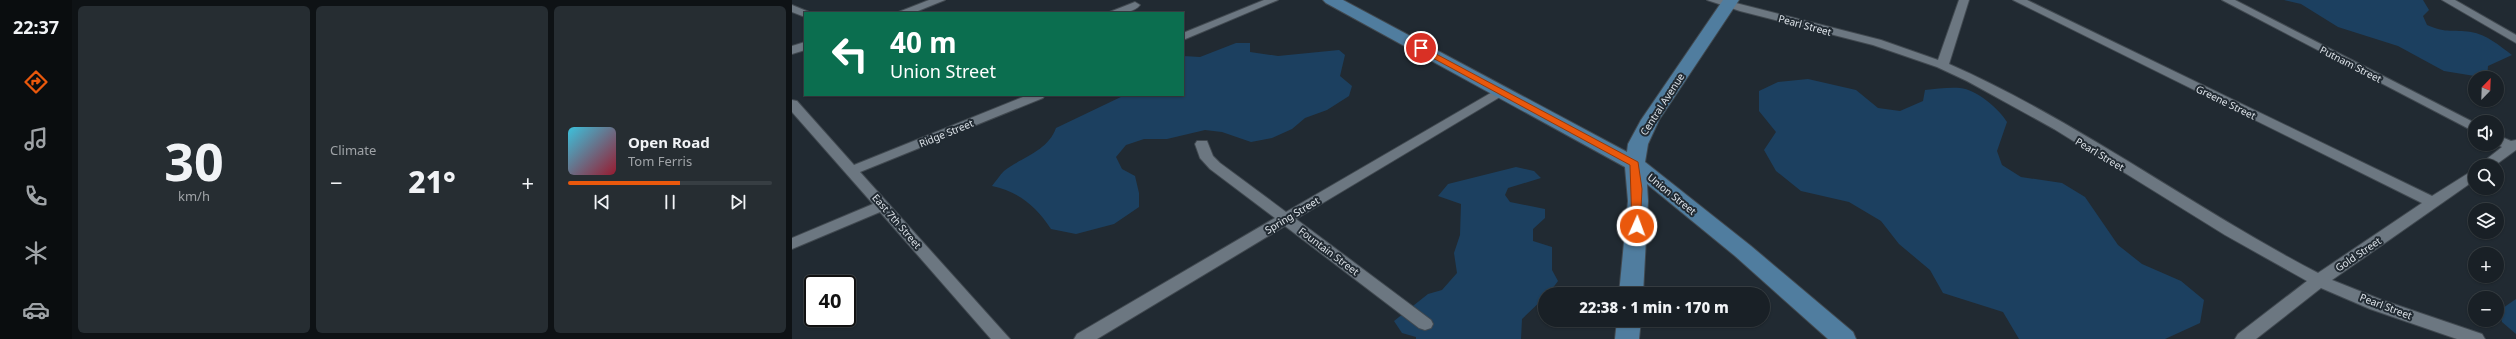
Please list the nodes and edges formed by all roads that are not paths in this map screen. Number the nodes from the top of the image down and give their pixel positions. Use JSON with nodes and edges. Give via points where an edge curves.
{"nodes":[{"id":1,"x":940,"y":0,"type":"edge"},
{"id":2,"x":1274,"y":0,"type":"edge"},
{"id":3,"x":1331,"y":0,"type":"edge"},
{"id":4,"x":1964,"y":0,"type":"edge"},
{"id":5,"x":2018,"y":0,"type":"edge"},
{"id":6,"x":2227,"y":0,"type":"edge"},
{"id":7,"x":2447,"y":0,"type":"edge"},
{"id":8,"x":1724,"y":2,"type":"edge"},
{"id":9,"x":1136,"y":5,"type":"dead end"},
{"id":10,"x":792,"y":8,"type":"edge"},
{"id":11,"x":905,"y":12,"type":"edge"},
{"id":12,"x":1116,"y":12,"type":"edge"},
{"id":13,"x":804,"y":14,"type":"edge"},
{"id":14,"x":1184,"y":37,"type":"edge"},
{"id":15,"x":2516,"y":40,"type":"edge"},
{"id":16,"x":804,"y":46,"type":"edge"},
{"id":17,"x":792,"y":50,"type":"edge"},
{"id":18,"x":1942,"y":66,"type":"junction"},
{"id":19,"x":1501,"y":91,"type":"junction"},
{"id":20,"x":1036,"y":96,"type":"edge"},
{"id":21,"x":792,"y":104,"type":"edge"},
{"id":22,"x":2468,"y":124,"type":"edge"},
{"id":23,"x":2504,"y":141,"type":"edge"},
{"id":24,"x":1202,"y":144,"type":"dead end"},
{"id":25,"x":2514,"y":145,"type":"edge"},
{"id":26,"x":2495,"y":159,"type":"edge"},
{"id":27,"x":1635,"y":164,"type":"junction"},
{"id":28,"x":853,"y":170,"type":"junction"},
{"id":29,"x":2468,"y":178,"type":"edge"},
{"id":30,"x":2434,"y":203,"type":"junction"},
{"id":31,"x":883,"y":205,"type":"junction"},
{"id":32,"x":1286,"y":218,"type":"junction"},
{"id":33,"x":792,"y":244,"type":"edge"},
{"id":34,"x":2320,"y":280,"type":"junction"},
{"id":35,"x":1632,"y":287,"type":"edge"},
{"id":36,"x":1425,"y":324,"type":"dead end"},
{"id":37,"x":1628,"y":327,"type":"edge"},
{"id":38,"x":1001,"y":339,"type":"edge"},
{"id":39,"x":1083,"y":339,"type":"edge"},
{"id":40,"x":1627,"y":339,"type":"edge"},
{"id":41,"x":1844,"y":339,"type":"edge"},
{"id":42,"x":2244,"y":339,"type":"edge"},
{"id":43,"x":2476,"y":339,"type":"edge"}],
"edges":[{"from":1,"to":11,"type":"street"},
{"from":2,"to":14,"type":"street"},
{"from":3,"to":19,"type":"street","name":"Union Street"},
{"from":4,"to":18,"type":"street"},
{"from":5,"to":30,"type":"street","name":"Greene Street"},
{"from":6,"to":22,"type":"street","name":"Putnam Street"},
{"from":7,"to":15,"type":"street"},
{"from":8,"to":18,"type":"street","name":"Pearl Street"},
{"from":8,"to":27,"type":"street","name":"Central Avenue","via":[[1641,135]]},
{"from":9,"to":12,"type":"street"},
{"from":10,"to":13,"type":"street"},
{"from":16,"to":17,"type":"street"},
{"from":18,"to":34,"type":"street","name":"Pearl Street","via":[[1972,79],[2264,250]]},
{"from":19,"to":27,"type":"street","name":"Union Street"},
{"from":19,"to":32,"type":"street","name":"Spring Street"},
{"from":20,"to":28,"type":"street","name":"Ridge Street"},
{"from":21,"to":28,"type":"street","name":"East 7th Street"},
{"from":23,"to":25,"type":"street"},
{"from":24,"to":32,"type":"street","name":"Fountain Street","via":[[1207,158],[1215,166]]},
{"from":25,"to":26,"type":"street"},
{"from":27,"to":35,"type":"street","name":"Central Avenue","via":[[1638,200]]},
{"from":27,"to":41,"type":"street","name":"Union Street","via":[[1743,251]]},
{"from":28,"to":31,"type":"street","name":"East 7th Street"},
{"from":29,"to":30,"type":"street","name":"Gold Street"},
{"from":30,"to":34,"type":"street","name":"Gold Street"},
{"from":31,"to":33,"type":"street"},
{"from":31,"to":38,"type":"street","name":"East 7th Street"},
{"from":32,"to":36,"type":"street","name":"Fountain Street"},
{"from":32,"to":39,"type":"street","name":"Spring Street"},
{"from":34,"to":42,"type":"street","name":"Gold Street"},
{"from":34,"to":43,"type":"street","name":"Pearl Street"},
{"from":37,"to":40,"type":"street"}]}
